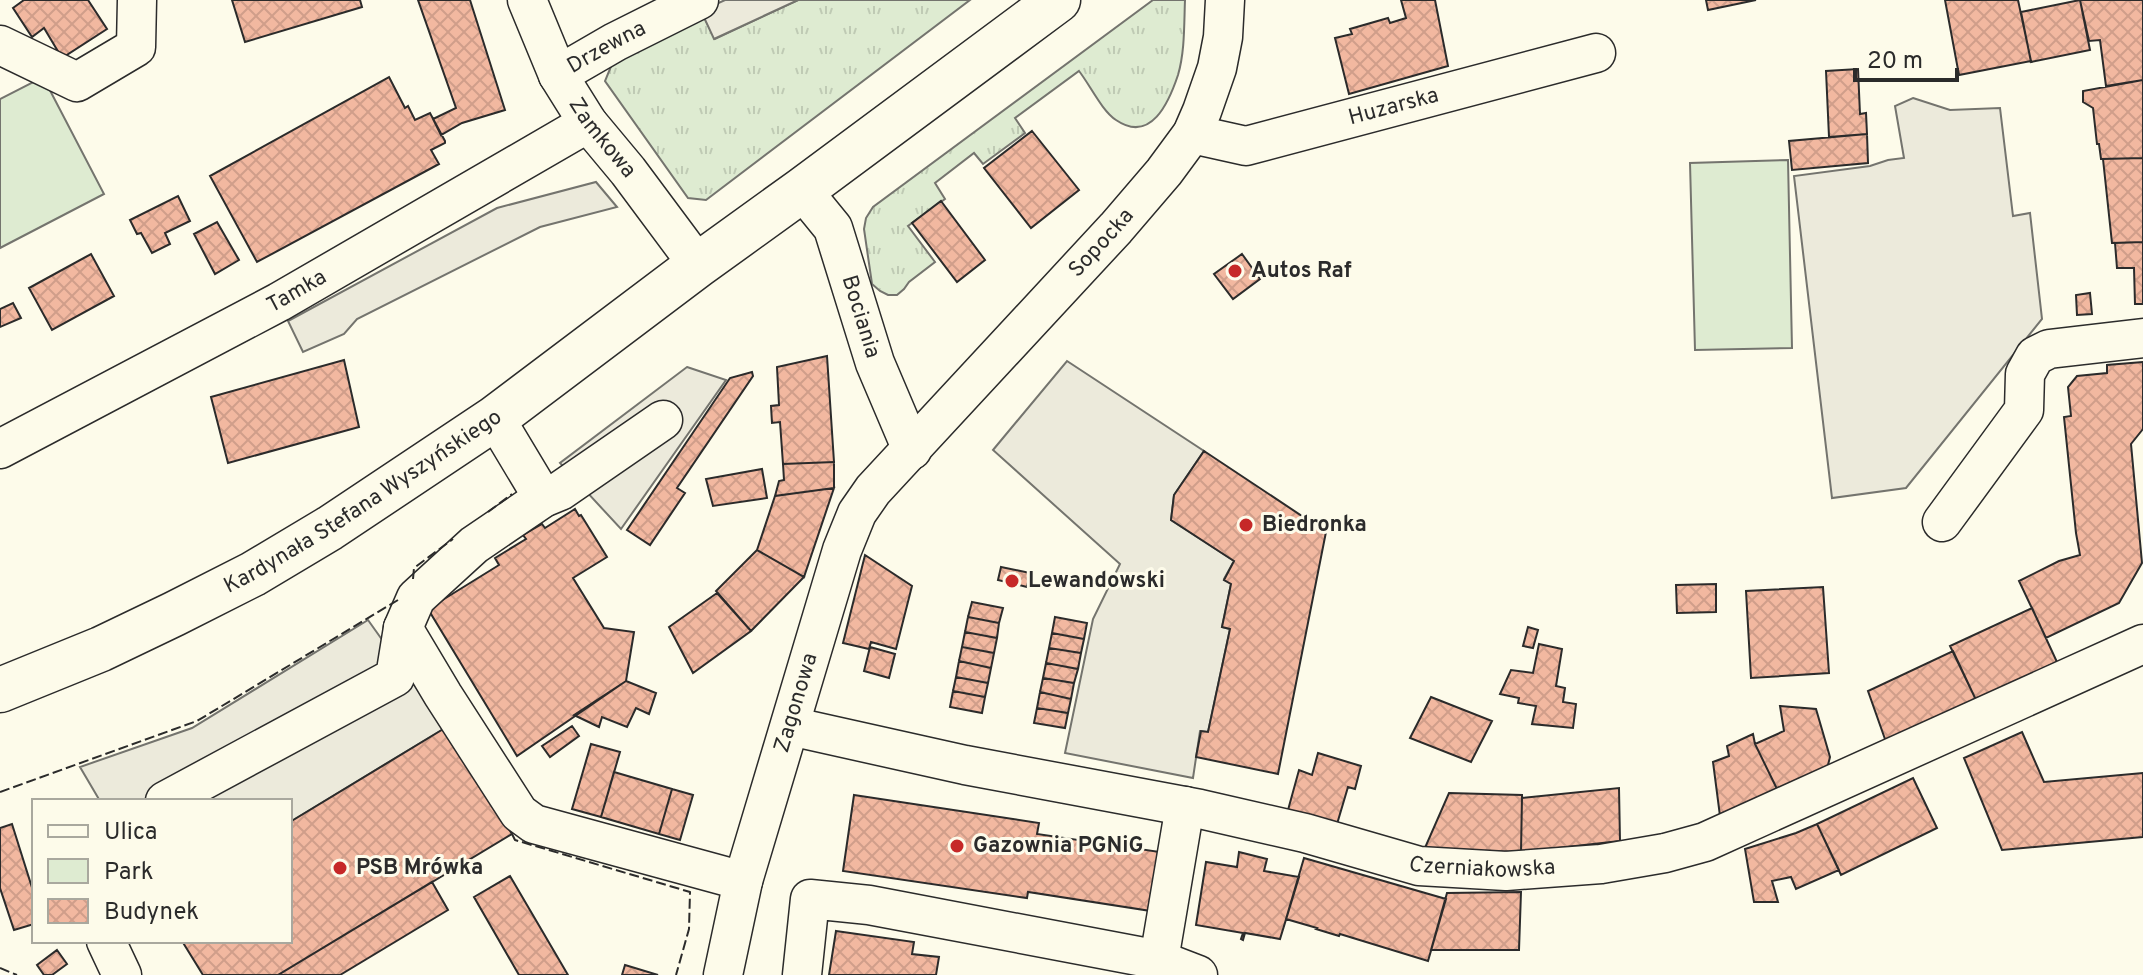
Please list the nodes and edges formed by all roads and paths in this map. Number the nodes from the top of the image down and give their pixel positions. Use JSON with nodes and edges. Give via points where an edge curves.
{"nodes":[{"id":1,"x":137,"y":0,"type":"edge"},
{"id":2,"x":527,"y":0,"type":"edge"},
{"id":3,"x":699,"y":0,"type":"edge"},
{"id":4,"x":1058,"y":0,"type":"edge"},
{"id":5,"x":1225,"y":0,"type":"edge"},
{"id":6,"x":0,"y":45,"type":"edge"},
{"id":7,"x":1596,"y":53,"type":"dead end"},
{"id":8,"x":558,"y":75,"type":"junction"},
{"id":9,"x":588,"y":123,"type":"junction"},
{"id":10,"x":1192,"y":134,"type":"junction"},
{"id":11,"x":802,"y":190,"type":"junction"},
{"id":12,"x":698,"y":265,"type":"junction"},
{"id":13,"x":2143,"y":338,"type":"edge"},
{"id":14,"x":495,"y":418,"type":"junction"},
{"id":15,"x":663,"y":420,"type":"dead end"},
{"id":16,"x":0,"y":449,"type":"edge"},
{"id":17,"x":912,"y":450,"type":"junction"},
{"id":18,"x":543,"y":498,"type":"junction"},
{"id":19,"x":1942,"y":522,"type":"dead end"},
{"id":20,"x":403,"y":628,"type":"junction"},
{"id":21,"x":2143,"y":644,"type":"edge"},
{"id":22,"x":0,"y":690,"type":"edge"},
{"id":23,"x":790,"y":726,"type":"junction"},
{"id":24,"x":169,"y":799,"type":"edge"},
{"id":25,"x":1185,"y":806,"type":"junction"},
{"id":26,"x":743,"y":881,"type":"junction"},
{"id":27,"x":107,"y":943,"type":"edge"},
{"id":28,"x":1159,"y":960,"type":"junction"},
{"id":29,"x":122,"y":975,"type":"edge"},
{"id":30,"x":723,"y":975,"type":"edge"},
{"id":31,"x":802,"y":975,"type":"edge"},
{"id":32,"x":1198,"y":975,"type":"edge"}],
"edges":[{"from":1,"to":6,"type":"street","via":[[136,47],[77,82]]},
{"from":2,"to":8,"type":"street","name":"Zamkowa"},
{"from":3,"to":8,"type":"street","name":"Drzewna"},
{"from":4,"to":11,"type":"main road"},
{"from":5,"to":10,"type":"street","name":"Sopocka","via":[[1217,68]]},
{"from":7,"to":10,"type":"street","name":"Huzarska","via":[[1246,146]]},
{"from":8,"to":9,"type":"street","name":"Zamkowa"},
{"from":9,"to":12,"type":"street","name":"Zamkowa"},
{"from":9,"to":16,"type":"street","name":"Tamka","via":[[279,302]]},
{"from":10,"to":17,"type":"street","name":"Sopocka","via":[[1116,228]]},
{"from":11,"to":12,"type":"main road","name":"Kardynała Stefana Wyszyńskiego"},
{"from":11,"to":17,"type":"street","name":"Bociania","via":[[833,228],[875,363]]},
{"from":12,"to":14,"type":"main road","name":"Kardynała Stefana Wyszyńskiego"},
{"from":13,"to":19,"type":"street","via":[[2049,349],[2035,356],[2025,374],[2024,410]]},
{"from":14,"to":18,"type":"street"},
{"from":14,"to":22,"type":"main road","name":"Kardynała Stefana Wyszyńskiego","via":[[253,574],[101,649]]},
{"from":15,"to":18,"type":"street"},
{"from":17,"to":23,"type":"street","name":"Zagonowa","via":[[857,513]]},
{"from":18,"to":20,"type":"street","via":[[474,545],[416,598]]},
{"from":20,"to":24,"type":"street","via":[[395,677]]},
{"from":20,"to":26,"type":"street","via":[[519,813],[534,824]]},
{"from":21,"to":25,"type":"street","name":"Czerniakowska","via":[[1705,842],[1601,864],[1506,871],[1419,866]]},
{"from":23,"to":25,"type":"street","name":"Czerniakowska"},
{"from":23,"to":26,"type":"street","name":"Zagonowa"},
{"from":25,"to":28,"type":"street"},
{"from":26,"to":30,"type":"street","name":"Zagonowa"},
{"from":27,"to":29,"type":"street"},
{"from":28,"to":31,"type":"street","via":[[869,905],[810,899]]},
{"from":28,"to":32,"type":"street"}]}
